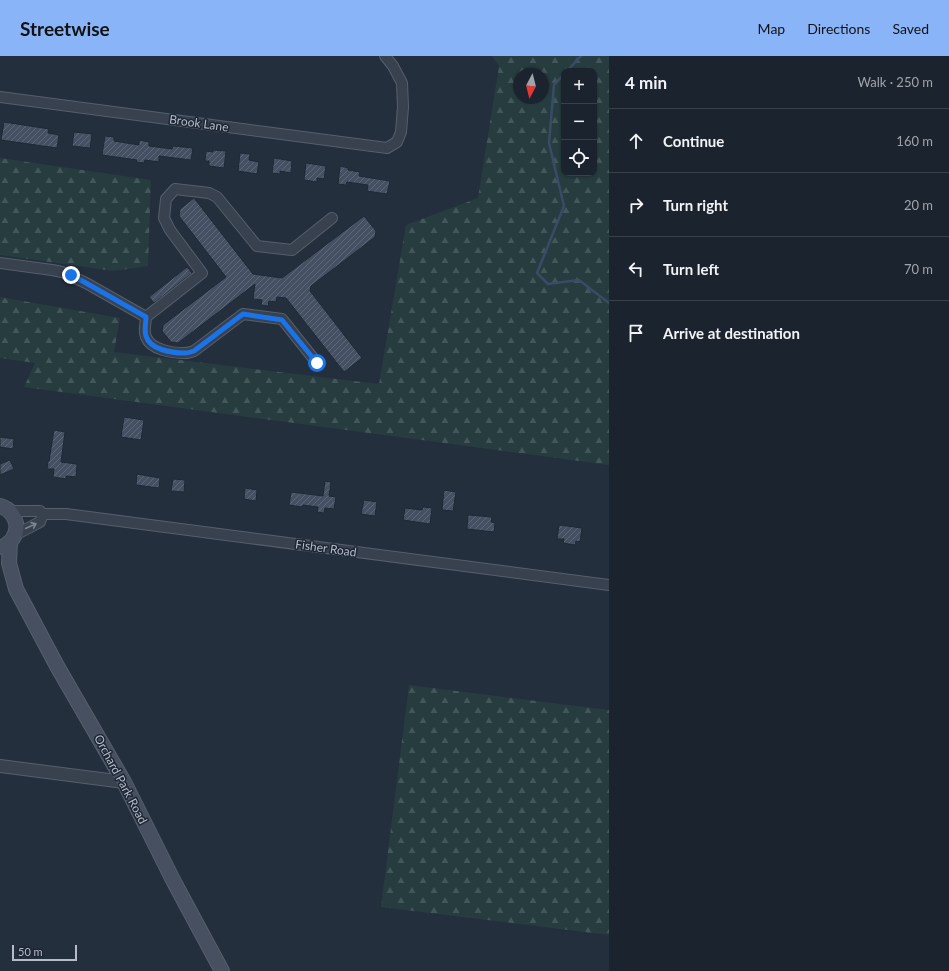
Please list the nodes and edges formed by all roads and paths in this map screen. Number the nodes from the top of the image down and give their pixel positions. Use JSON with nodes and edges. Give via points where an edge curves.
{"nodes":[{"id":1,"x":385,"y":56,"type":"edge"},
{"id":2,"x":0,"y":96,"type":"edge"},
{"id":3,"x":332,"y":218,"type":"dead end"},
{"id":4,"x":0,"y":263,"type":"edge"},
{"id":5,"x":146,"y":317,"type":"junction"},
{"id":6,"x":317,"y":363,"type":"dead end"},
{"id":7,"x":3,"y":508,"type":"edge"},
{"id":8,"x":43,"y":514,"type":"junction"},
{"id":9,"x":8,"y":541,"type":"edge"},
{"id":10,"x":0,"y":569,"type":"edge"},
{"id":11,"x":609,"y":585,"type":"edge"},
{"id":12,"x":16,"y":589,"type":"junction"},
{"id":13,"x":0,"y":766,"type":"edge"},
{"id":14,"x":124,"y":782,"type":"junction"},
{"id":15,"x":222,"y":971,"type":"edge"}],
"edges":[{"from":1,"to":2,"type":"street","name":"Brook Lane","via":[[402,83],[401,132],[397,142],[387,148]]},
{"from":3,"to":5,"type":"street","via":[[292,250],[256,246],[217,197],[209,193],[175,189],[166,199],[164,218],[202,273]]},
{"from":4,"to":5,"type":"street","via":[[62,272]]},
{"from":5,"to":6,"type":"street","via":[[145,335],[152,346],[164,351],[186,353],[194,351],[243,314],[282,320]]},
{"from":7,"to":8,"type":"street","name":"Fisher Road","via":[[15,511],[40,511]]},
{"from":7,"to":9,"type":"main road","name":"Orchard Park Road","via":[[14,517],[16,523],[16,530]]},
{"from":9,"to":8,"type":"street","one_way":true,"via":[[40,522]]},
{"from":8,"to":11,"type":"street","name":"Fisher Road","via":[[66,514]]},
{"from":9,"to":12,"type":"main road","name":"Orchard Park Road","via":[[9,563]]},
{"from":10,"to":12,"type":"main road","name":"Orchard Park Road"},
{"from":12,"to":14,"type":"main road","name":"Orchard Park Road"},
{"from":13,"to":14,"type":"street"},
{"from":14,"to":15,"type":"main road","name":"Orchard Park Road"}]}
